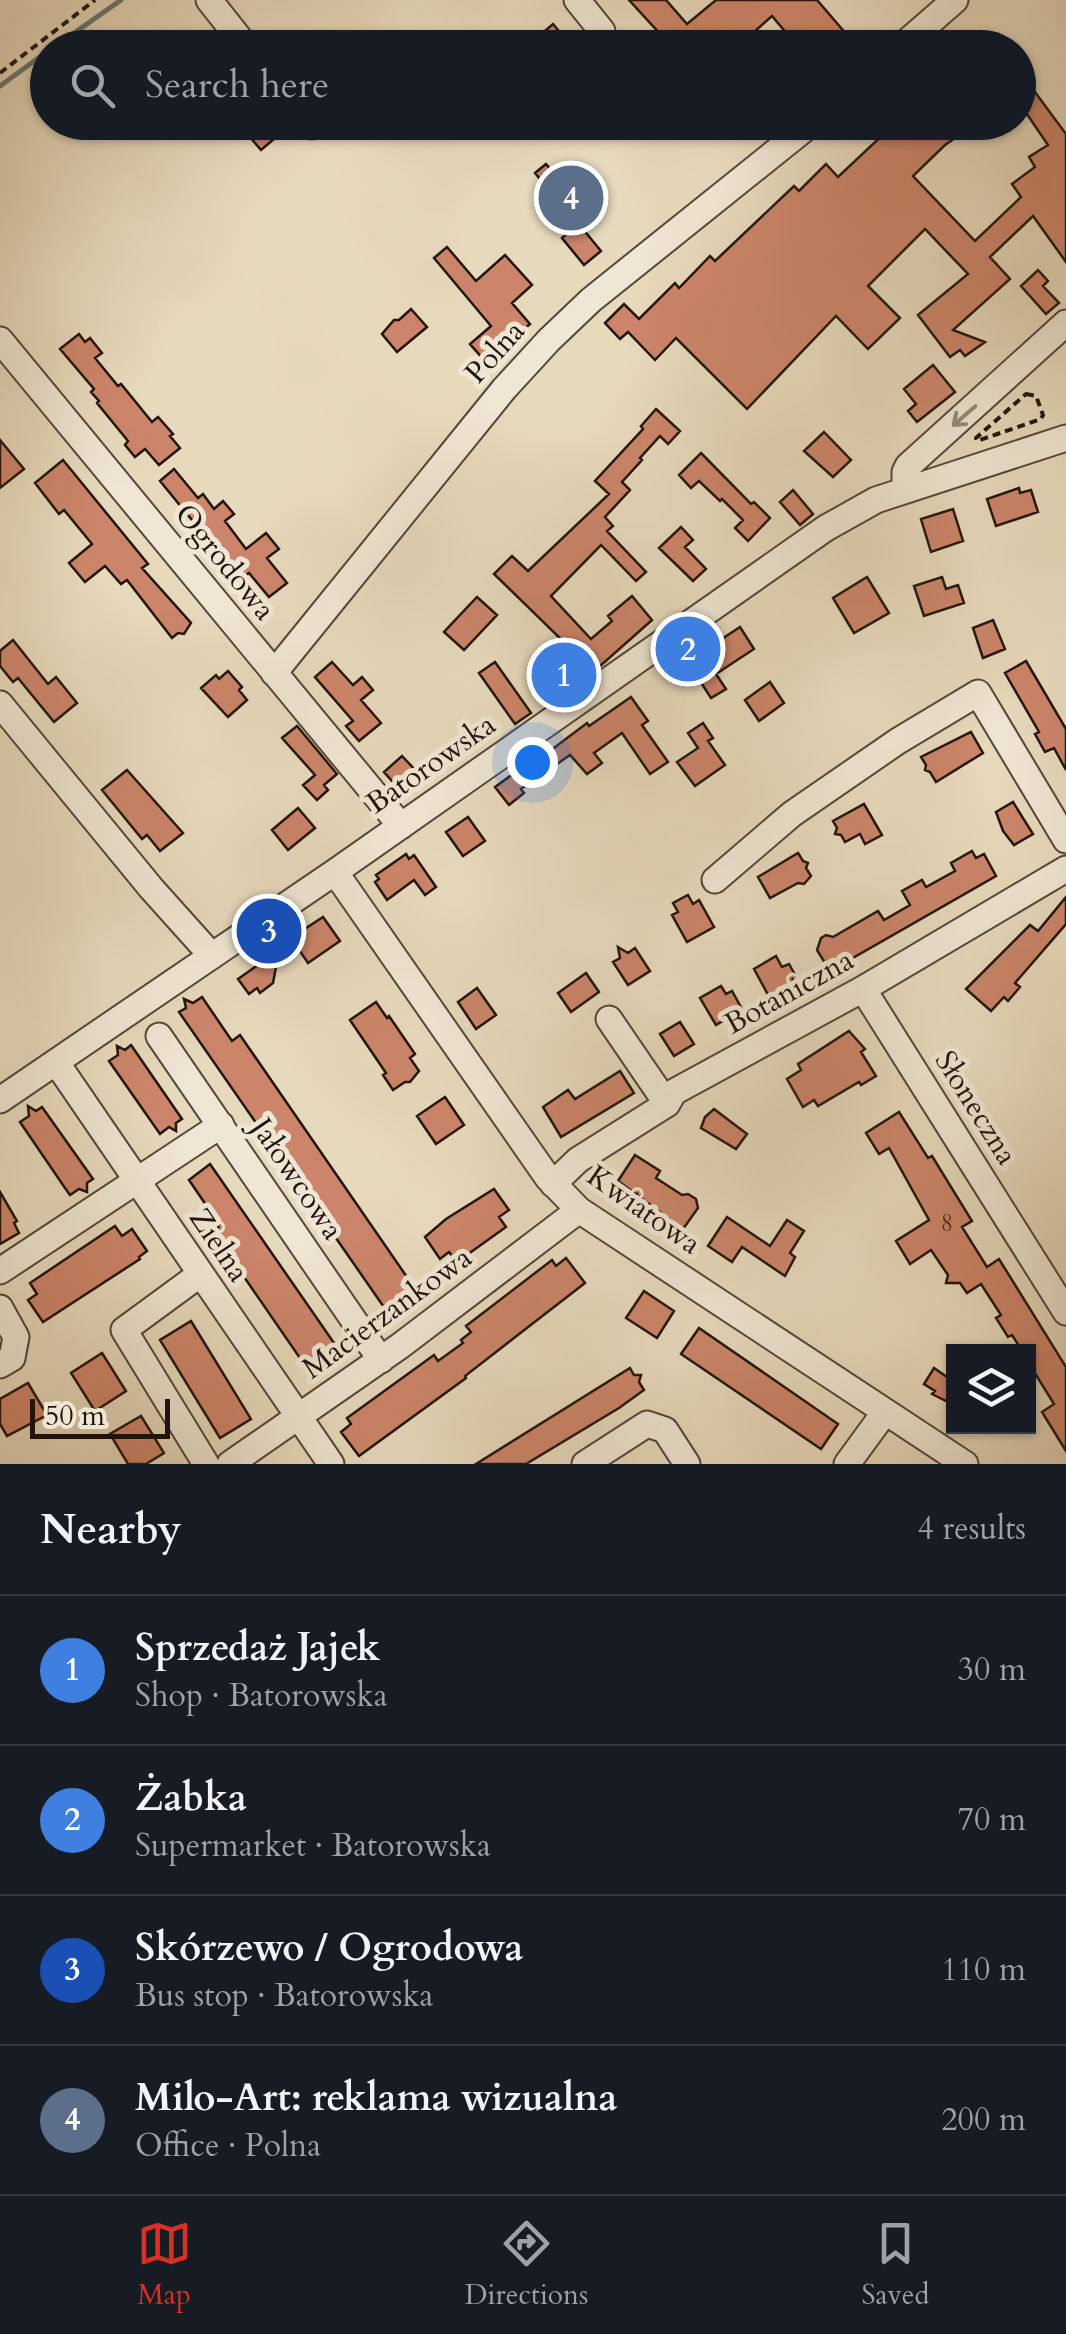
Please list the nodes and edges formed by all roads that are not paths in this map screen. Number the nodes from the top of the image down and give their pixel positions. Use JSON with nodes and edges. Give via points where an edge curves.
{"nodes":[{"id":1,"x":209,"y":0,"type":"edge"},
{"id":2,"x":577,"y":0,"type":"edge"},
{"id":3,"x":955,"y":0,"type":"edge"},
{"id":4,"x":233,"y":30,"type":"edge"},
{"id":5,"x":600,"y":30,"type":"edge"},
{"id":6,"x":921,"y":30,"type":"edge"},
{"id":7,"x":791,"y":140,"type":"edge"},
{"id":8,"x":1066,"y":323,"type":"edge"},
{"id":9,"x":0,"y":340,"type":"edge"},
{"id":10,"x":1066,"y":438,"type":"edge"},
{"id":11,"x":905,"y":490,"type":"junction"},
{"id":12,"x":274,"y":673,"type":"junction"},
{"id":13,"x":0,"y":704,"type":"edge"},
{"id":14,"x":401,"y":826,"type":"junction"},
{"id":15,"x":1066,"y":840,"type":"edge"},
{"id":16,"x":1066,"y":869,"type":"edge"},
{"id":17,"x":335,"y":872,"type":"junction"},
{"id":18,"x":715,"y":880,"type":"dead end"},
{"id":19,"x":212,"y":956,"type":"junction"},
{"id":20,"x":863,"y":989,"type":"junction"},
{"id":21,"x":609,"y":1019,"type":"dead end"},
{"id":22,"x":159,"y":1036,"type":"dead end"},
{"id":23,"x":56,"y":1062,"type":"junction"},
{"id":24,"x":0,"y":1100,"type":"edge"},
{"id":25,"x":668,"y":1104,"type":"junction"},
{"id":26,"x":221,"y":1125,"type":"junction"},
{"id":27,"x":135,"y":1180,"type":"junction"},
{"id":28,"x":553,"y":1184,"type":"junction"},
{"id":29,"x":579,"y":1210,"type":"junction"},
{"id":30,"x":0,"y":1271,"type":"edge"},
{"id":31,"x":199,"y":1275,"type":"junction"},
{"id":32,"x":0,"y":1308,"type":"edge"},
{"id":33,"x":1066,"y":1312,"type":"edge"},
{"id":34,"x":380,"y":1360,"type":"junction"},
{"id":35,"x":0,"y":1365,"type":"edge"},
{"id":36,"x":885,"y":1412,"type":"junction"},
{"id":37,"x":300,"y":1417,"type":"junction"},
{"id":38,"x":206,"y":1464,"type":"edge"},
{"id":39,"x":230,"y":1464,"type":"edge"},
{"id":40,"x":331,"y":1464,"type":"edge"},
{"id":41,"x":585,"y":1464,"type":"edge"},
{"id":42,"x":687,"y":1464,"type":"edge"},
{"id":43,"x":847,"y":1464,"type":"edge"},
{"id":44,"x":966,"y":1464,"type":"edge"}],
"edges":[{"from":1,"to":4,"type":"street"},
{"from":2,"to":5,"type":"street"},
{"from":3,"to":6,"type":"street"},
{"from":7,"to":12,"type":"street","name":"Polna","via":[[549,340]]},
{"from":8,"to":11,"type":"street","one_way":true,"via":[[908,466]]},
{"from":9,"to":12,"type":"street","name":"Ogrodowa"},
{"from":10,"to":11,"type":"street","name":"Batorowska"},
{"from":11,"to":14,"type":"street","name":"Batorowska","via":[[826,528]]},
{"from":12,"to":14,"type":"street","name":"Ogrodowa"},
{"from":13,"to":19,"type":"street"},
{"from":14,"to":17,"type":"street","name":"Batorowska"},
{"from":15,"to":18,"type":"street","via":[[978,694],[792,814]]},
{"from":16,"to":20,"type":"street","name":"Botaniczna"},
{"from":17,"to":19,"type":"street","name":"Batorowska"},
{"from":17,"to":28,"type":"street","name":"Kwiatowa"},
{"from":19,"to":23,"type":"street","name":"Batorowska"},
{"from":20,"to":25,"type":"street","name":"Botaniczna","via":[[674,1092]]},
{"from":20,"to":33,"type":"street","name":"Słoneczna"},
{"from":21,"to":25,"type":"street"},
{"from":22,"to":26,"type":"street","name":"Jałowcowa"},
{"from":23,"to":24,"type":"street","name":"Batorowska"},
{"from":23,"to":27,"type":"street","name":"Zielna"},
{"from":25,"to":28,"type":"street","name":"Botaniczna","via":[[578,1160]]},
{"from":26,"to":27,"type":"street"},
{"from":26,"to":34,"type":"street","name":"Jałowcowa"},
{"from":27,"to":30,"type":"street"},
{"from":27,"to":31,"type":"street","name":"Zielna"},
{"from":28,"to":29,"type":"street","name":"Kwiatowa"},
{"from":29,"to":34,"type":"street","name":"Macierzankowa"},
{"from":29,"to":36,"type":"street","name":"Kwiatowa"},
{"from":31,"to":37,"type":"street","name":"Zielna"},
{"from":31,"to":38,"type":"street","via":[[124,1330]]},
{"from":32,"to":35,"type":"street","via":[[16,1336],[12,1358]]},
{"from":34,"to":37,"type":"street","name":"Macierzankowa"},
{"from":36,"to":43,"type":"street"},
{"from":36,"to":44,"type":"street","name":"Kwiatowa"},
{"from":37,"to":39,"type":"street","name":"Macierzankowa"},
{"from":37,"to":40,"type":"street","name":"Zielna"},
{"from":41,"to":42,"type":"street","via":[[647,1424],[666,1430]]}]}
